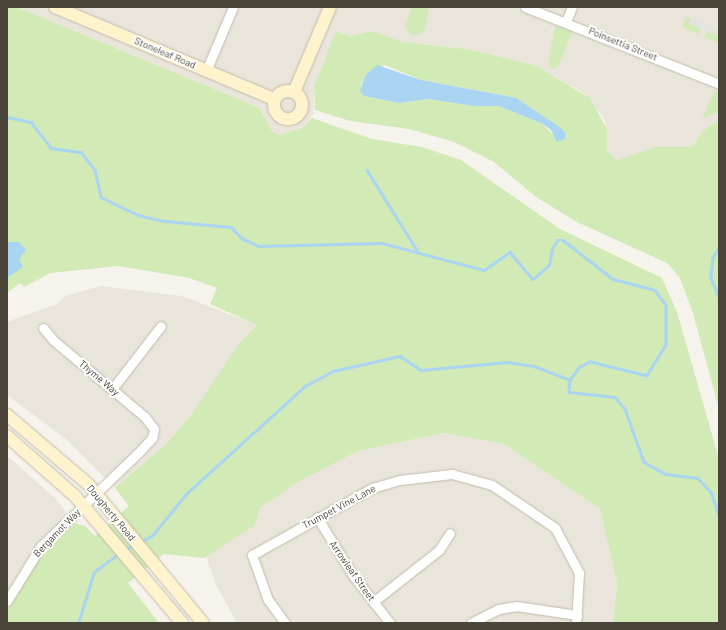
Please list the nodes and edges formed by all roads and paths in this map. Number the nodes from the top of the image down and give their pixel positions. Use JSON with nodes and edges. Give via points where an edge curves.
{"nodes":[{"id":1,"x":233,"y":7,"type":"edge"},
{"id":2,"x":330,"y":7,"type":"edge"},
{"id":3,"x":525,"y":7,"type":"edge"},
{"id":4,"x":572,"y":7,"type":"edge"},
{"id":5,"x":60,"y":8,"type":"edge"},
{"id":6,"x":566,"y":21,"type":"junction"},
{"id":7,"x":206,"y":71,"type":"junction"},
{"id":8,"x":719,"y":84,"type":"edge"},
{"id":9,"x":294,"y":92,"type":"junction"},
{"id":10,"x":274,"y":100,"type":"junction"},
{"id":11,"x":161,"y":326,"type":"dead end"},
{"id":12,"x":43,"y":328,"type":"dead end"},
{"id":13,"x":113,"y":388,"type":"junction"},
{"id":14,"x":7,"y":415,"type":"edge"},
{"id":15,"x":154,"y":430,"type":"joint"},
{"id":16,"x":7,"y":436,"type":"edge"},
{"id":17,"x":95,"y":494,"type":"junction"},
{"id":18,"x":82,"y":506,"type":"junction"},
{"id":19,"x":317,"y":517,"type":"junction"},
{"id":20,"x":450,"y":533,"type":"dead end"},
{"id":21,"x":7,"y":601,"type":"edge"},
{"id":22,"x":374,"y":602,"type":"junction"},
{"id":23,"x":576,"y":619,"type":"edge"},
{"id":24,"x":182,"y":623,"type":"edge"},
{"id":25,"x":203,"y":623,"type":"edge"},
{"id":26,"x":285,"y":623,"type":"edge"},
{"id":27,"x":390,"y":623,"type":"edge"},
{"id":28,"x":471,"y":623,"type":"edge"}],
"edges":[{"from":1,"to":7,"type":"street"},
{"from":2,"to":9,"type":"main road"},
{"from":3,"to":6,"type":"street","name":"Poinsettia Street"},
{"from":4,"to":6,"type":"street"},
{"from":5,"to":7,"type":"main road","name":"Stoneleaf Road"},
{"from":6,"to":8,"type":"street","name":"Poinsettia Street"},
{"from":7,"to":10,"type":"main road","name":"Stoneleaf Road"},
{"from":9,"to":10,"type":"main road","via":[[282,91]]},
{"from":9,"to":10,"type":"main road","via":[[302,104],[295,118],[278,116]]},
{"from":11,"to":13,"type":"street"},
{"from":12,"to":13,"type":"street","name":"Thyme Way","via":[[54,341]]},
{"from":13,"to":15,"type":"street","name":"Thyme Way"},
{"from":14,"to":17,"type":"main road","name":"Dougherty Road","via":[[49,448]]},
{"from":15,"to":17,"type":"street","name":"Bergamot Way","via":[[152,438]]},
{"from":16,"to":18,"type":"main road","name":"Dougherty Road"},
{"from":17,"to":18,"type":"street","name":"Bergamot Way"},
{"from":17,"to":25,"type":"main road","name":"Dougherty Road"},
{"from":18,"to":21,"type":"street","name":"Bergamot Way","via":[[41,546]]},
{"from":18,"to":24,"type":"main road","name":"Dougherty Road"},
{"from":19,"to":22,"type":"street","name":"Arrowleaf Street"},
{"from":19,"to":23,"type":"street","name":"Trumpet Vine Lane","via":[[372,488],[400,480],[452,474],[474,477],[508,494],[555,528],[579,573]]},
{"from":19,"to":26,"type":"street","name":"Trumpet Vine Lane","via":[[252,556],[268,600]]},
{"from":20,"to":22,"type":"street","via":[[439,550]]},
{"from":22,"to":27,"type":"street","name":"Arrowleaf Street"},
{"from":23,"to":28,"type":"street","via":[[516,606],[498,609]]}]}
